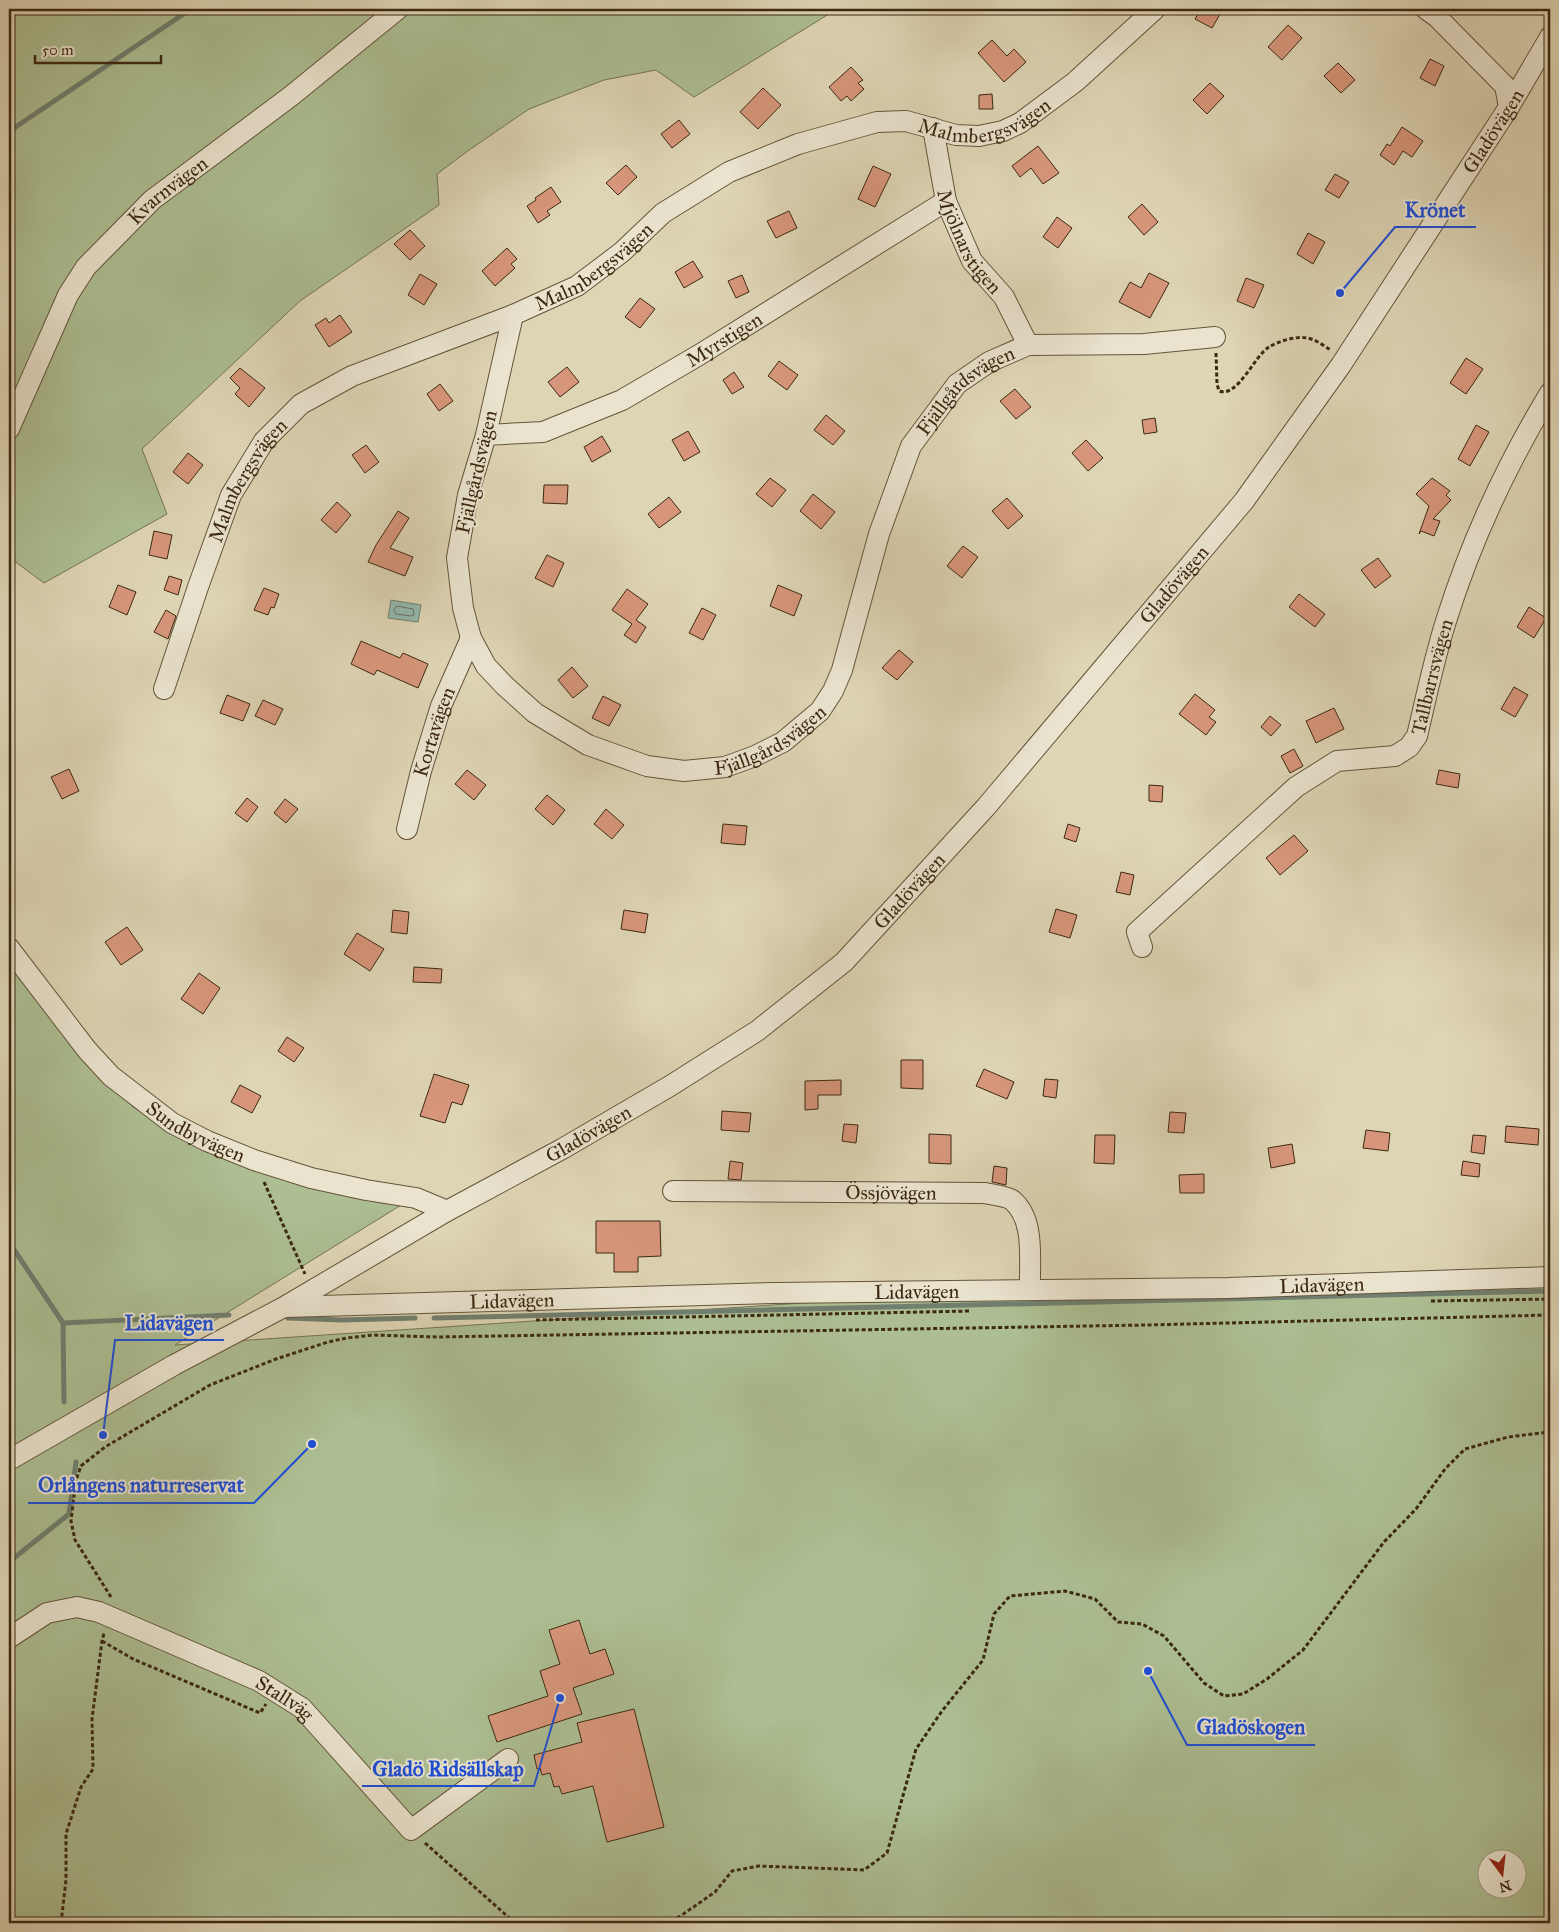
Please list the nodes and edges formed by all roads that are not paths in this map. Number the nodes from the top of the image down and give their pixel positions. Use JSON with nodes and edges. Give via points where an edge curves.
{"nodes":[{"id":1,"x":398,"y":9,"type":"edge"},
{"id":2,"x":1155,"y":9,"type":"edge"},
{"id":3,"x":1426,"y":9,"type":"edge"},
{"id":4,"x":1550,"y":37,"type":"edge"},
{"id":5,"x":1509,"y":107,"type":"junction"},
{"id":6,"x":933,"y":128,"type":"junction"},
{"id":7,"x":946,"y":202,"type":"junction"},
{"id":8,"x":513,"y":315,"type":"junction"},
{"id":9,"x":1215,"y":338,"type":"road end"},
{"id":10,"x":1028,"y":345,"type":"junction"},
{"id":11,"x":1550,"y":393,"type":"edge"},
{"id":12,"x":9,"y":430,"type":"edge"},
{"id":13,"x":486,"y":435,"type":"junction"},
{"id":14,"x":471,"y":638,"type":"junction"},
{"id":15,"x":164,"y":689,"type":"dead end"},
{"id":16,"x":407,"y":829,"type":"dead end"},
{"id":17,"x":9,"y":948,"type":"edge"},
{"id":18,"x":1142,"y":948,"type":"dead end"},
{"id":19,"x":673,"y":1191,"type":"dead end"},
{"id":20,"x":447,"y":1211,"type":"junction"},
{"id":21,"x":1550,"y":1277,"type":"edge"},
{"id":22,"x":1030,"y":1290,"type":"junction"},
{"id":23,"x":284,"y":1306,"type":"junction"},
{"id":24,"x":9,"y":1460,"type":"edge"},
{"id":25,"x":9,"y":1638,"type":"edge"},
{"id":26,"x":508,"y":1759,"type":"dead end"}],
"edges":[{"from":1,"to":12,"type":"street","name":"Kvarnvägen","via":[[291,96],[152,200],[86,267],[68,295]]},
{"from":2,"to":6,"type":"street","name":"Malmbergsvägen","via":[[1075,82],[1020,123],[1003,131],[978,136],[956,135]]},
{"from":3,"to":5,"type":"street","via":[[1438,17],[1505,86]]},
{"from":4,"to":5,"type":"street","name":"Gladövägen"},
{"from":5,"to":20,"type":"street","name":"Gladövägen","via":[[1342,365],[1244,501],[986,807],[844,962],[757,1031],[670,1086],[562,1150]]},
{"from":6,"to":7,"type":"street","name":"Mjölnarstigen"},
{"from":6,"to":8,"type":"street","name":"Malmbergsvägen","via":[[906,121],[877,122],[798,144],[729,172],[663,213],[622,252],[577,286]]},
{"from":7,"to":10,"type":"street","name":"Mjölnarstigen","via":[[972,261],[1004,297]]},
{"from":7,"to":13,"type":"street","name":"Myrstigen","via":[[622,400],[543,432]]},
{"from":8,"to":13,"type":"street","name":"Fjällgårdsvägen"},
{"from":8,"to":15,"type":"street","name":"Malmbergsvägen","via":[[352,376],[301,404],[264,441],[231,494]]},
{"from":9,"to":10,"type":"street","name":"Fjällgårdsvägen","via":[[1144,344]]},
{"from":10,"to":14,"type":"street","name":"Fjällgårdsvägen","via":[[989,362],[957,384],[910,446],[879,534],[842,670],[833,691],[820,711],[783,742],[725,766],[684,771],[647,766],[588,746],[535,713],[486,666]]},
{"from":11,"to":18,"type":"street","name":"Tallbarrsvägen","via":[[1522,441],[1478,533],[1446,620],[1417,736],[1409,747],[1394,756],[1337,761],[1296,787],[1137,932]]},
{"from":13,"to":14,"type":"street","name":"Fjällgårdsvägen","via":[[468,495],[457,558],[463,608]]},
{"from":14,"to":16,"type":"street","name":"Kortavägen","via":[[441,706]]},
{"from":17,"to":20,"type":"street","name":"Sundbyvägen","via":[[111,1076],[172,1123],[254,1160],[311,1178],[416,1198]]},
{"from":19,"to":22,"type":"street","name":"Össjövägen","via":[[985,1193],[1010,1199],[1023,1213],[1029,1231]]},
{"from":20,"to":23,"type":"street","name":"Gladövägen"},
{"from":21,"to":22,"type":"street","name":"Lidavägen","via":[[1228,1288]]},
{"from":22,"to":23,"type":"street","name":"Lidavägen"},
{"from":23,"to":24,"type":"street","name":"Gladövägen"},
{"from":25,"to":26,"type":"street","name":"Stallväg","via":[[47,1613],[77,1607],[99,1612],[259,1682],[302,1708],[411,1830]]}]}
